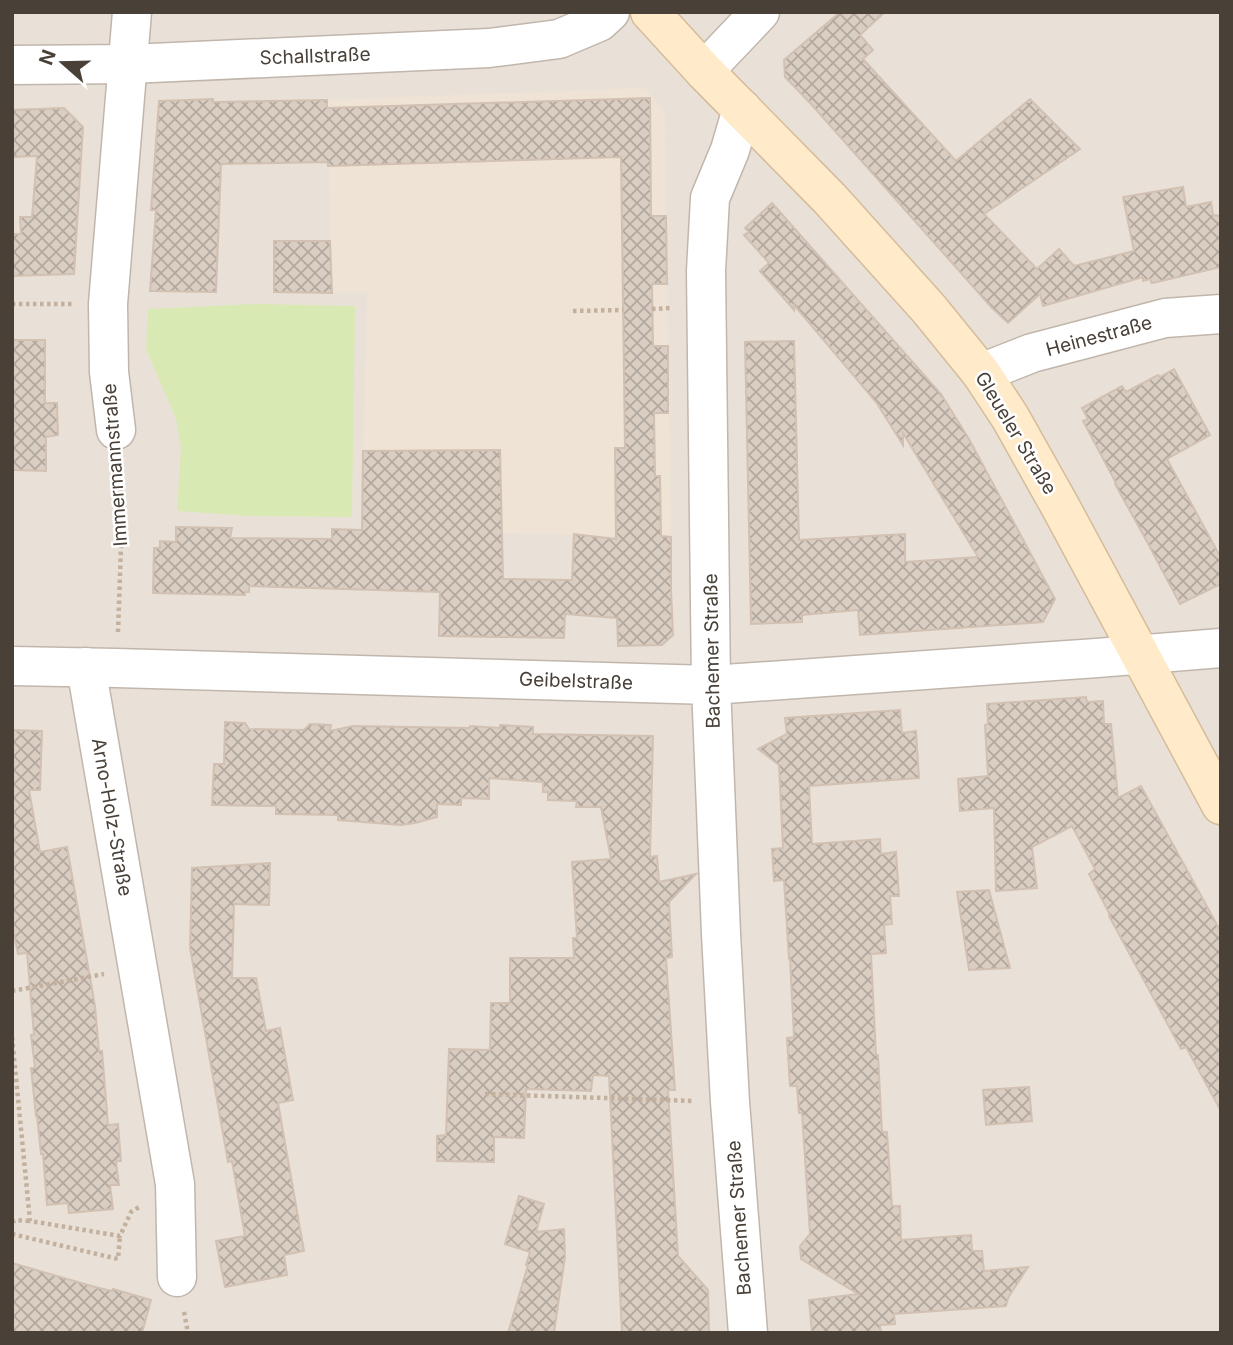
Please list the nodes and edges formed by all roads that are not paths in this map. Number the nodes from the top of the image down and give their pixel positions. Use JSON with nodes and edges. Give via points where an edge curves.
{"nodes":[{"id":1,"x":132,"y":12,"type":"edge"},
{"id":2,"x":610,"y":12,"type":"edge"},
{"id":3,"x":649,"y":12,"type":"edge"},
{"id":4,"x":760,"y":12,"type":"edge"},
{"id":5,"x":129,"y":64,"type":"junction"},
{"id":6,"x":12,"y":65,"type":"edge"},
{"id":7,"x":704,"y":71,"type":"junction"},
{"id":8,"x":742,"y":109,"type":"junction"},
{"id":9,"x":1221,"y":313,"type":"edge"},
{"id":10,"x":981,"y":373,"type":"junction"},
{"id":11,"x":116,"y":430,"type":"road end"},
{"id":12,"x":1221,"y":648,"type":"edge"},
{"id":13,"x":1140,"y":655,"type":"junction"},
{"id":14,"x":12,"y":666,"type":"edge"},
{"id":15,"x":101,"y":667,"type":"junction"},
{"id":16,"x":711,"y":685,"type":"junction"},
{"id":17,"x":1221,"y":805,"type":"edge"},
{"id":18,"x":177,"y":1277,"type":"dead end"},
{"id":19,"x":748,"y":1333,"type":"edge"}],
"edges":[{"from":1,"to":5,"type":"street","name":"Immermannstraße"},
{"from":2,"to":5,"type":"street","name":"Schallstraße","via":[[599,22],[559,39],[489,48]]},
{"from":3,"to":7,"type":"main road"},
{"from":4,"to":7,"type":"street"},
{"from":5,"to":6,"type":"street","name":"Schallstraße"},
{"from":5,"to":11,"type":"street","name":"Immermannstraße","via":[[108,304]]},
{"from":7,"to":8,"type":"main road"},
{"from":8,"to":10,"type":"main road","name":"Gleueler Straße","via":[[830,199]]},
{"from":8,"to":16,"type":"street","name":"Bachemer Straße","via":[[708,213]]},
{"from":9,"to":10,"type":"street","name":"Heinestraße","via":[[1165,318],[1032,353]]},
{"from":10,"to":13,"type":"main road","name":"Gleueler Straße","via":[[1010,417]]},
{"from":12,"to":13,"type":"street","name":"Geibelstraße"},
{"from":13,"to":16,"type":"street","name":"Geibelstraße"},
{"from":13,"to":17,"type":"main road","name":"Gleueler Straße"},
{"from":14,"to":15,"type":"street","name":"Geibelstraße"},
{"from":15,"to":16,"type":"street","name":"Geibelstraße"},
{"from":15,"to":18,"type":"street","name":"Arno-Holz-Straße","via":[[138,967],[175,1185]]},
{"from":16,"to":19,"type":"street","name":"Bachemer Straße","via":[[730,1102]]}]}
